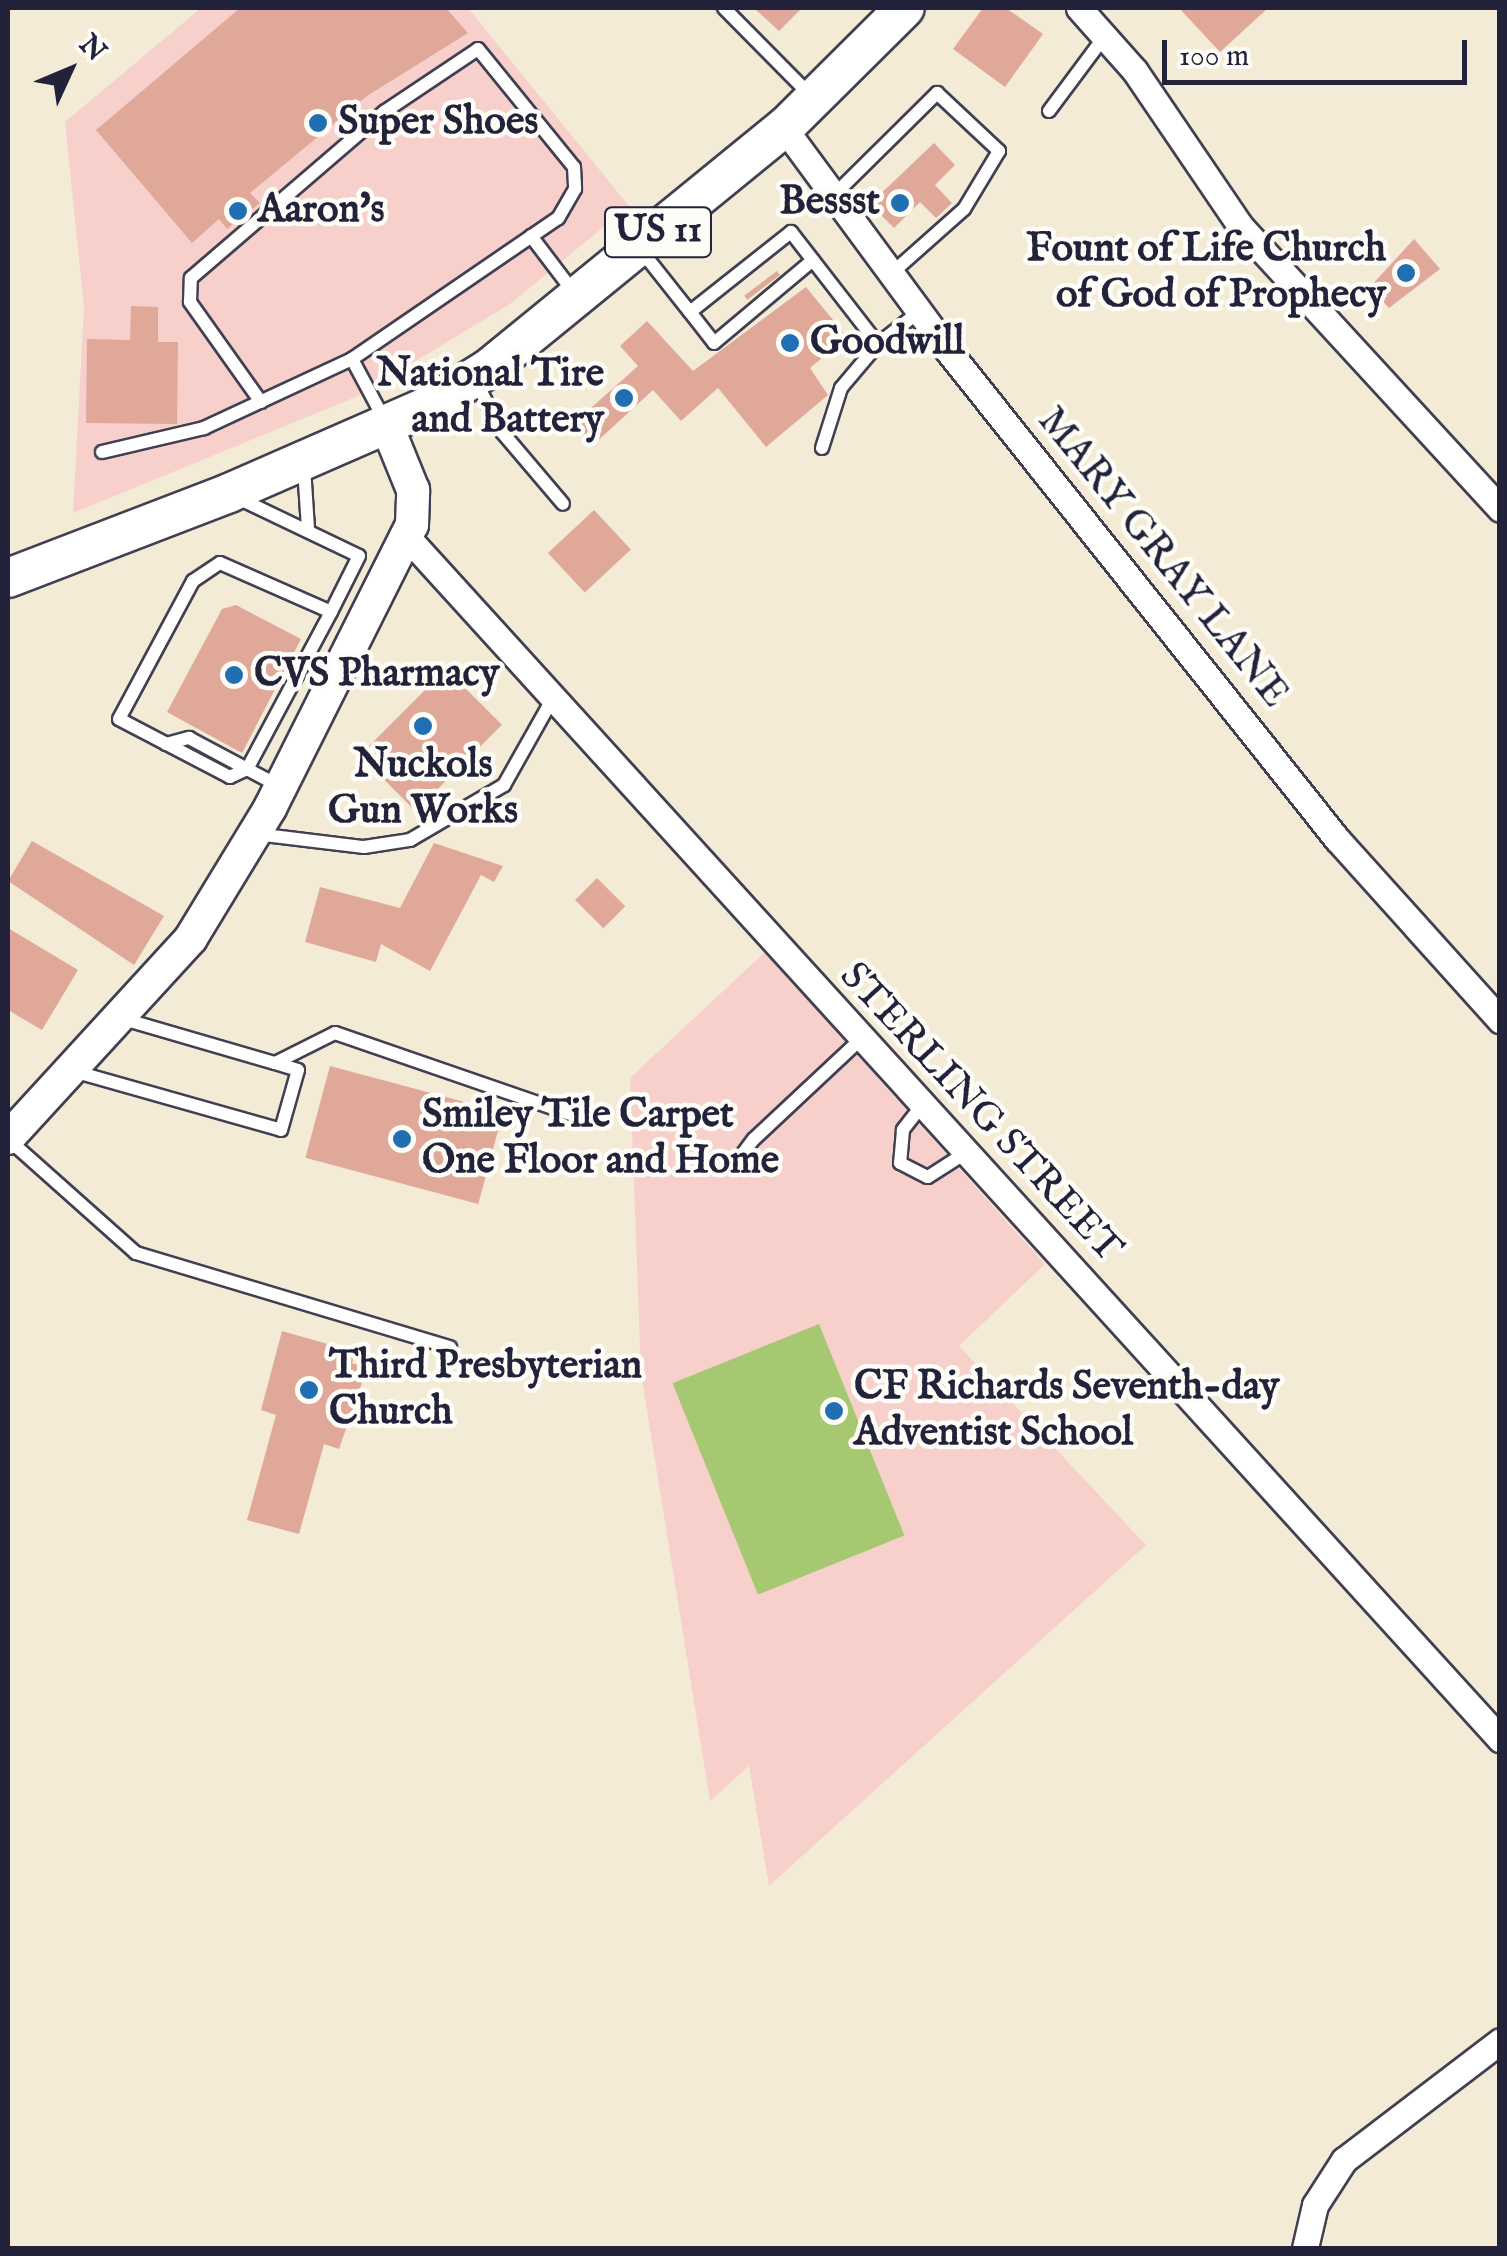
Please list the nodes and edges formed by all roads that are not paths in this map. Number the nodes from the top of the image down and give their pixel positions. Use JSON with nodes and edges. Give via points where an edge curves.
{"nodes":[{"id":1,"x":723,"y":8,"type":"edge"},
{"id":2,"x":1079,"y":8,"type":"edge"},
{"id":3,"x":900,"y":10,"type":"edge"},
{"id":4,"x":1105,"y":36,"type":"junction"},
{"id":5,"x":815,"y":100,"type":"junction"},
{"id":6,"x":1048,"y":111,"type":"dead end"},
{"id":7,"x":784,"y":128,"type":"junction"},
{"id":8,"x":835,"y":194,"type":"junction"},
{"id":9,"x":531,"y":236,"type":"junction"},
{"id":10,"x":639,"y":247,"type":"junction"},
{"id":11,"x":813,"y":260,"type":"junction"},
{"id":12,"x":892,"y":272,"type":"junction"},
{"id":13,"x":578,"y":298,"type":"junction"},
{"id":14,"x":920,"y":311,"type":"junction"},
{"id":15,"x":690,"y":312,"type":"junction"},
{"id":16,"x":878,"y":344,"type":"junction"},
{"id":17,"x":352,"y":359,"type":"junction"},
{"id":18,"x":474,"y":378,"type":"junction"},
{"id":19,"x":261,"y":402,"type":"junction"},
{"id":20,"x":385,"y":421,"type":"junction"},
{"id":21,"x":822,"y":448,"type":"dead end"},
{"id":22,"x":102,"y":452,"type":"dead end"},
{"id":23,"x":304,"y":456,"type":"junction"},
{"id":24,"x":229,"y":493,"type":"junction"},
{"id":25,"x":563,"y":504,"type":"dead end"},
{"id":26,"x":1500,"y":509,"type":"edge"},
{"id":27,"x":308,"y":529,"type":"junction"},
{"id":28,"x":408,"y":536,"type":"junction"},
{"id":29,"x":8,"y":578,"type":"edge"},
{"id":30,"x":331,"y":612,"type":"junction"},
{"id":31,"x":554,"y":696,"type":"junction"},
{"id":32,"x":247,"y":769,"type":"junction"},
{"id":33,"x":281,"y":788,"type":"junction"},
{"id":34,"x":255,"y":834,"type":"junction"},
{"id":35,"x":118,"y":1017,"type":"junction"},
{"id":36,"x":1500,"y":1020,"type":"edge"},
{"id":37,"x":862,"y":1038,"type":"junction"},
{"id":38,"x":275,"y":1063,"type":"junction"},
{"id":39,"x":66,"y":1069,"type":"junction"},
{"id":40,"x":923,"y":1104,"type":"junction"},
{"id":41,"x":570,"y":1114,"type":"dead end"},
{"id":42,"x":8,"y":1138,"type":"edge"},
{"id":43,"x":968,"y":1152,"type":"junction"},
{"id":44,"x":748,"y":1168,"type":"dead end"},
{"id":45,"x":450,"y":1347,"type":"dead end"},
{"id":46,"x":1500,"y":1740,"type":"edge"},
{"id":47,"x":1500,"y":2041,"type":"edge"},
{"id":48,"x":1306,"y":2248,"type":"edge"}],
"edges":[{"from":1,"to":5,"type":"lane"},
{"from":2,"to":4,"type":"street"},
{"from":3,"to":5,"type":"main road","number":"US 11"},
{"from":4,"to":6,"type":"lane"},
{"from":4,"to":26,"type":"street","via":[[1241,228]]},
{"from":5,"to":7,"type":"main road","number":"US 11"},
{"from":7,"to":8,"type":"street","name":"MARY GRAY LANE"},
{"from":7,"to":10,"type":"main road","number":"US 11"},
{"from":8,"to":12,"type":"street","name":"MARY GRAY LANE"},
{"from":8,"to":12,"type":"lane","via":[[937,94],[999,151],[964,209]]},
{"from":9,"to":13,"type":"lane"},
{"from":9,"to":17,"type":"lane"},
{"from":9,"to":19,"type":"lane","via":[[558,218],[575,189],[574,167],[478,49],[384,112],[200,268],[190,302]]},
{"from":10,"to":13,"type":"main road","number":"US 11"},
{"from":10,"to":15,"type":"lane"},
{"from":11,"to":15,"type":"lane","via":[[791,232]]},
{"from":11,"to":15,"type":"lane","via":[[714,344]]},
{"from":11,"to":16,"type":"lane"},
{"from":12,"to":14,"type":"street","name":"MARY GRAY LANE"},
{"from":13,"to":18,"type":"main road","number":"US 11"},
{"from":14,"to":16,"type":"lane"},
{"from":14,"to":36,"type":"street","name":"MARY GRAY LANE","via":[[1337,839]]},
{"from":16,"to":21,"type":"lane","via":[[842,388]]},
{"from":17,"to":19,"type":"lane"},
{"from":17,"to":20,"type":"lane"},
{"from":18,"to":20,"type":"main road","number":"US 11"},
{"from":18,"to":25,"type":"lane","via":[[502,432]]},
{"from":19,"to":22,"type":"lane","via":[[204,428]]},
{"from":20,"to":23,"type":"main road","number":"US 11"},
{"from":20,"to":28,"type":"street","via":[[414,498]]},
{"from":23,"to":24,"type":"main road","number":"US 11"},
{"from":23,"to":27,"type":"lane"},
{"from":24,"to":27,"type":"lane"},
{"from":24,"to":29,"type":"main road","number":"US 11"},
{"from":27,"to":30,"type":"lane","via":[[359,556]]},
{"from":28,"to":31,"type":"street","name":"STERLING STREET"},
{"from":28,"to":33,"type":"street"},
{"from":30,"to":32,"type":"lane"},
{"from":30,"to":32,"type":"lane","via":[[245,567],[220,563],[192,581],[120,720],[166,744],[189,738]]},
{"from":31,"to":34,"type":"lane","via":[[504,785],[410,840],[364,847]]},
{"from":31,"to":37,"type":"street","name":"STERLING STREET"},
{"from":32,"to":33,"type":"lane"},
{"from":33,"to":34,"type":"street"},
{"from":34,"to":35,"type":"street","via":[[191,938]]},
{"from":35,"to":38,"type":"lane"},
{"from":35,"to":39,"type":"street"},
{"from":37,"to":40,"type":"street","name":"STERLING STREET"},
{"from":37,"to":44,"type":"lane","via":[[754,1139],[740,1156]]},
{"from":38,"to":39,"type":"lane","via":[[298,1070],[281,1130]]},
{"from":38,"to":41,"type":"lane","via":[[335,1033]]},
{"from":39,"to":42,"type":"street"},
{"from":40,"to":43,"type":"street","name":"STERLING STREET"},
{"from":40,"to":43,"type":"lane","via":[[904,1130],[900,1162],[928,1178]]},
{"from":42,"to":45,"type":"lane","via":[[136,1253]]},
{"from":43,"to":46,"type":"street","name":"STERLING STREET"},
{"from":47,"to":48,"type":"street","via":[[1344,2160],[1315,2205]]}]}
